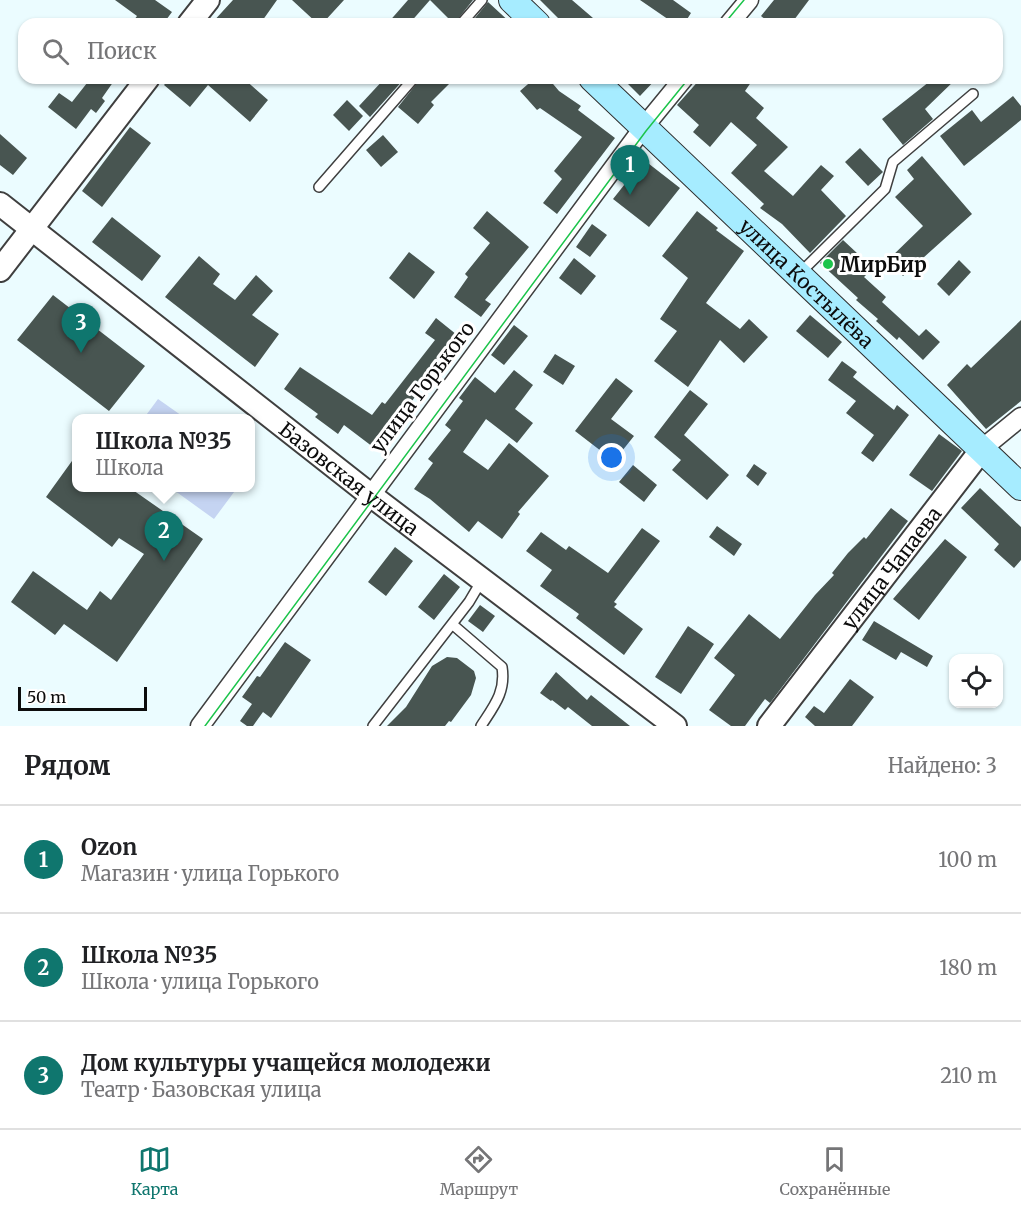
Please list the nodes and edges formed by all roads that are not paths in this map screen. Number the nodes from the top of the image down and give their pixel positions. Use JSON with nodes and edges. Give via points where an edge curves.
{"nodes":[{"id":1,"x":208,"y":0,"type":"edge"},
{"id":2,"x":482,"y":0,"type":"edge"},
{"id":3,"x":512,"y":0,"type":"edge"},
{"id":4,"x":749,"y":0,"type":"edge"},
{"id":5,"x":194,"y":18,"type":"edge"},
{"id":6,"x":466,"y":18,"type":"edge"},
{"id":7,"x":531,"y":18,"type":"edge"},
{"id":8,"x":734,"y":18,"type":"edge"},
{"id":9,"x":143,"y":84,"type":"edge"},
{"id":10,"x":409,"y":84,"type":"edge"},
{"id":11,"x":598,"y":84,"type":"edge"},
{"id":12,"x":679,"y":84,"type":"edge"},
{"id":13,"x":973,"y":94,"type":"dead end"},
{"id":14,"x":643,"y":128,"type":"junction"},
{"id":15,"x":319,"y":187,"type":"dead end"},
{"id":16,"x":0,"y":204,"type":"edge"},
{"id":17,"x":32,"y":230,"type":"junction"},
{"id":18,"x":0,"y":270,"type":"edge"},
{"id":19,"x":798,"y":275,"type":"junction"},
{"id":20,"x":1021,"y":417,"type":"edge"},
{"id":21,"x":983,"y":448,"type":"junction"},
{"id":22,"x":1021,"y":488,"type":"edge"},
{"id":23,"x":370,"y":495,"type":"junction"},
{"id":24,"x":482,"y":580,"type":"junction"},
{"id":25,"x":452,"y":624,"type":"junction"},
{"id":26,"x":200,"y":726,"type":"edge"},
{"id":27,"x":373,"y":726,"type":"edge"},
{"id":28,"x":481,"y":726,"type":"edge"},
{"id":29,"x":675,"y":726,"type":"edge"},
{"id":30,"x":769,"y":726,"type":"edge"}],
"edges":[{"from":1,"to":5,"type":"street"},
{"from":2,"to":6,"type":"lane"},
{"from":3,"to":7,"type":"main road"},
{"from":4,"to":8,"type":"street"},
{"from":9,"to":17,"type":"street"},
{"from":10,"to":15,"type":"lane"},
{"from":11,"to":14,"type":"main road","name":"улица Костылёва"},
{"from":12,"to":14,"type":"street","name":"улица Горького"},
{"from":13,"to":19,"type":"lane","via":[[893,162],[885,189]]},
{"from":14,"to":19,"type":"main road","name":"улица Костылёва"},
{"from":14,"to":23,"type":"street","name":"улица Горького"},
{"from":16,"to":17,"type":"street","name":"Базовская улица"},
{"from":17,"to":18,"type":"street"},
{"from":17,"to":23,"type":"street","name":"Базовская улица"},
{"from":19,"to":21,"type":"main road","name":"улица Костылёва"},
{"from":20,"to":21,"type":"street","name":"улица Чапаева"},
{"from":21,"to":22,"type":"main road","name":"улица Костылёва"},
{"from":21,"to":30,"type":"street","name":"улица Чапаева"},
{"from":23,"to":24,"type":"street","name":"Базовская улица"},
{"from":23,"to":26,"type":"street","name":"улица Горького"},
{"from":24,"to":25,"type":"lane"},
{"from":24,"to":29,"type":"street","name":"Базовская улица"},
{"from":25,"to":27,"type":"lane"},
{"from":25,"to":28,"type":"lane","via":[[502,667],[505,682],[499,699]]}]}
